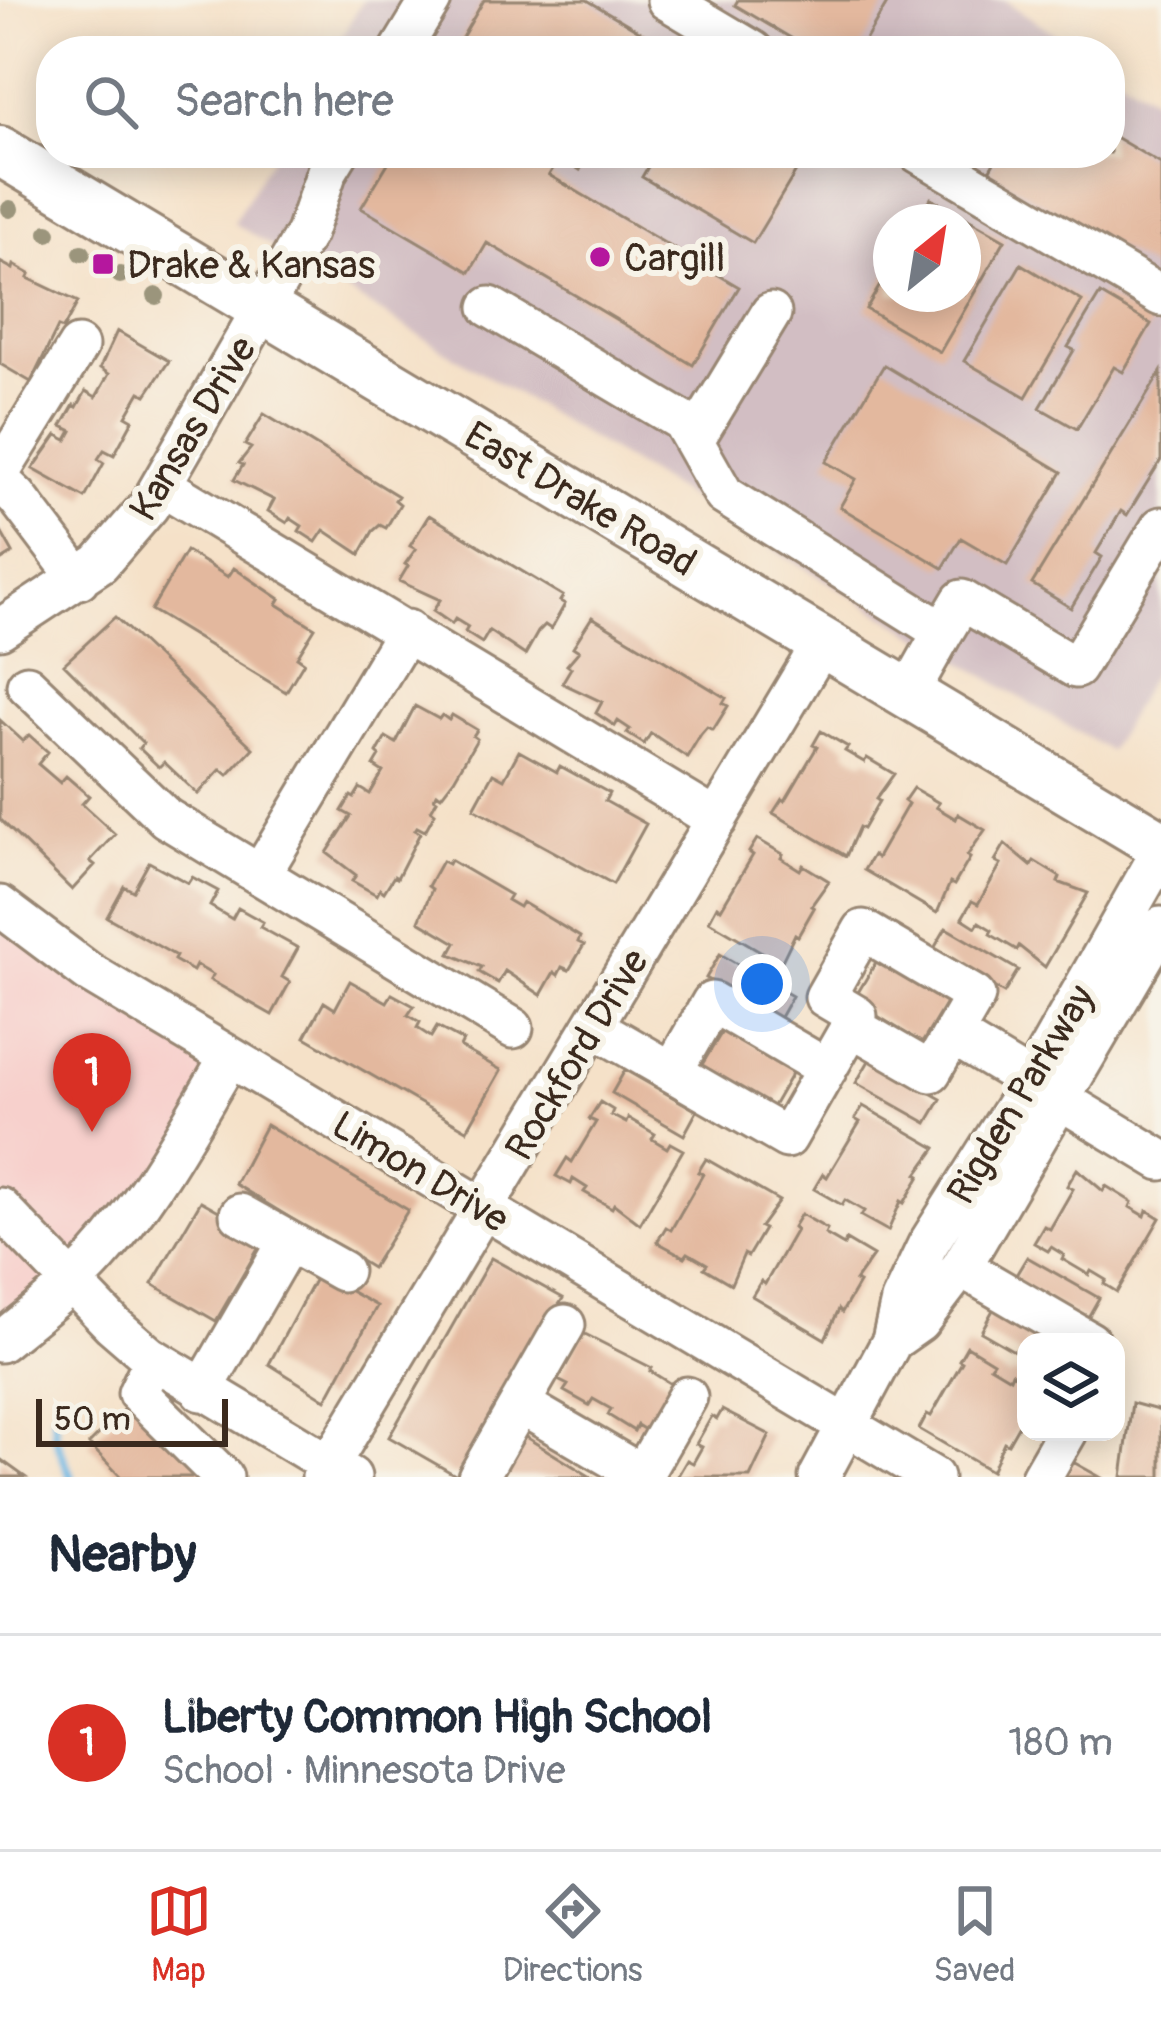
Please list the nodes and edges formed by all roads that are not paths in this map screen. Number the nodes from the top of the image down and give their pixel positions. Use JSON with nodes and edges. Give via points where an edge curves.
{"nodes":[{"id":1,"x":430,"y":0,"type":"edge"},
{"id":2,"x":667,"y":0,"type":"edge"},
{"id":3,"x":409,"y":36,"type":"edge"},
{"id":4,"x":728,"y":36,"type":"edge"},
{"id":5,"x":0,"y":151,"type":"edge"},
{"id":6,"x":329,"y":168,"type":"edge"},
{"id":7,"x":944,"y":168,"type":"edge"},
{"id":8,"x":1161,"y":296,"type":"edge"},
{"id":9,"x":490,"y":307,"type":"dead end"},
{"id":10,"x":263,"y":308,"type":"junction"},
{"id":11,"x":772,"y":313,"type":"dead end"},
{"id":12,"x":79,"y":346,"type":"dead end"},
{"id":13,"x":694,"y":440,"type":"junction"},
{"id":14,"x":0,"y":477,"type":"edge"},
{"id":15,"x":163,"y":486,"type":"junction"},
{"id":16,"x":1161,"y":527,"type":"edge"},
{"id":17,"x":79,"y":579,"type":"junction"},
{"id":18,"x":0,"y":628,"type":"edge"},
{"id":19,"x":406,"y":630,"type":"junction"},
{"id":20,"x":943,"y":632,"type":"junction"},
{"id":21,"x":823,"y":642,"type":"junction"},
{"id":22,"x":27,"y":685,"type":"dead end"},
{"id":23,"x":908,"y":694,"type":"junction"},
{"id":24,"x":717,"y":820,"type":"junction"},
{"id":25,"x":1161,"y":849,"type":"edge"},
{"id":26,"x":260,"y":875,"type":"junction"},
{"id":27,"x":5,"y":923,"type":"edge"},
{"id":28,"x":1161,"y":927,"type":"edge"},
{"id":29,"x":851,"y":1025,"type":"junction"},
{"id":30,"x":594,"y":1027,"type":"junction"},
{"id":31,"x":513,"y":1028,"type":"dead end"},
{"id":32,"x":953,"y":1035,"type":"junction"},
{"id":33,"x":230,"y":1057,"type":"junction"},
{"id":34,"x":827,"y":1069,"type":"junction"},
{"id":35,"x":672,"y":1072,"type":"junction"},
{"id":36,"x":1046,"y":1090,"type":"junction"},
{"id":37,"x":1161,"y":1160,"type":"edge"},
{"id":38,"x":0,"y":1208,"type":"edge"},
{"id":39,"x":482,"y":1208,"type":"junction"},
{"id":40,"x":240,"y":1214,"type":"dead end"},
{"id":41,"x":288,"y":1242,"type":"junction"},
{"id":42,"x":961,"y":1268,"type":"junction"},
{"id":43,"x":342,"y":1271,"type":"dead end"},
{"id":44,"x":73,"y":1282,"type":"junction"},
{"id":45,"x":565,"y":1325,"type":"dead end"},
{"id":46,"x":1074,"y":1333,"type":"edge"},
{"id":47,"x":0,"y":1342,"type":"edge"},
{"id":48,"x":892,"y":1342,"type":"junction"},
{"id":49,"x":154,"y":1359,"type":"junction"},
{"id":50,"x":202,"y":1391,"type":"junction"},
{"id":51,"x":687,"y":1397,"type":"dead end"},
{"id":52,"x":520,"y":1404,"type":"junction"},
{"id":53,"x":848,"y":1427,"type":"junction"},
{"id":54,"x":1062,"y":1441,"type":"edge"},
{"id":55,"x":334,"y":1473,"type":"edge"},
{"id":56,"x":642,"y":1476,"type":"edge"},
{"id":57,"x":223,"y":1477,"type":"edge"},
{"id":58,"x":478,"y":1477,"type":"edge"},
{"id":59,"x":819,"y":1477,"type":"edge"},
{"id":60,"x":932,"y":1477,"type":"edge"},
{"id":61,"x":1041,"y":1477,"type":"edge"}],
"edges":[{"from":1,"to":3,"type":"street"},
{"from":2,"to":4,"type":"street"},
{"from":5,"to":10,"type":"main road","name":"East Drake Road"},
{"from":6,"to":10,"type":"street","name":"Kansas Drive","via":[[306,233]]},
{"from":7,"to":8,"type":"street"},
{"from":9,"to":13,"type":"street","via":[[682,421]]},
{"from":10,"to":15,"type":"street","name":"Kansas Drive"},
{"from":10,"to":21,"type":"main road","name":"East Drake Road"},
{"from":11,"to":13,"type":"street"},
{"from":12,"to":14,"type":"street"},
{"from":13,"to":20,"type":"street","via":[[724,495]]},
{"from":14,"to":17,"type":"street"},
{"from":15,"to":17,"type":"street","name":"Kansas Drive"},
{"from":15,"to":19,"type":"street"},
{"from":16,"to":20,"type":"street","via":[[1076,668],[962,599]]},
{"from":17,"to":18,"type":"street","name":"Kansas Drive"},
{"from":19,"to":24,"type":"street"},
{"from":19,"to":26,"type":"street"},
{"from":20,"to":23,"type":"street"},
{"from":21,"to":23,"type":"main road","name":"East Drake Road"},
{"from":21,"to":24,"type":"street","name":"Rockford Drive"},
{"from":22,"to":26,"type":"street","via":[[166,818]]},
{"from":23,"to":25,"type":"main road","name":"East Drake Road"},
{"from":24,"to":30,"type":"street","name":"Rockford Drive"},
{"from":25,"to":36,"type":"street","name":"Rigden Parkway"},
{"from":26,"to":31,"type":"street"},
{"from":27,"to":33,"type":"street","name":"Limon Drive"},
{"from":28,"to":36,"type":"street","name":"Rigden Parkway"},
{"from":29,"to":32,"type":"street","via":[[932,1072]]},
{"from":29,"to":32,"type":"street","via":[[857,1016],[825,997],[863,930],[975,996]]},
{"from":29,"to":34,"type":"street"},
{"from":30,"to":35,"type":"street"},
{"from":30,"to":39,"type":"street","name":"Rockford Drive"},
{"from":32,"to":36,"type":"street"},
{"from":33,"to":39,"type":"street","name":"Limon Drive"},
{"from":33,"to":44,"type":"street","via":[[155,1181]]},
{"from":34,"to":35,"type":"street","via":[[787,1138]]},
{"from":34,"to":35,"type":"street","via":[[712,1002]]},
{"from":36,"to":37,"type":"street"},
{"from":36,"to":42,"type":"street","name":"Rigden Parkway"},
{"from":36,"to":48,"type":"street","name":"Rigden Parkway","via":[[928,1246]]},
{"from":38,"to":44,"type":"street"},
{"from":39,"to":53,"type":"street","name":"Limon Drive"},
{"from":39,"to":55,"type":"street","name":"Rockford Drive"},
{"from":40,"to":41,"type":"street"},
{"from":41,"to":43,"type":"street"},
{"from":41,"to":50,"type":"street"},
{"from":42,"to":46,"type":"street"},
{"from":42,"to":48,"type":"street","name":"Rigden Parkway","via":[[919,1322]]},
{"from":44,"to":47,"type":"street"},
{"from":44,"to":49,"type":"street"},
{"from":45,"to":52,"type":"street"},
{"from":48,"to":53,"type":"street","name":"Rigden Parkway"},
{"from":49,"to":50,"type":"street"},
{"from":49,"to":57,"type":"street","via":[[138,1394]]},
{"from":50,"to":55,"type":"street"},
{"from":51,"to":56,"type":"street"},
{"from":52,"to":56,"type":"street"},
{"from":52,"to":58,"type":"street"},
{"from":53,"to":59,"type":"street","name":"Rigden Parkway"},
{"from":53,"to":60,"type":"street","name":"Limon Drive"},
{"from":54,"to":61,"type":"street"}]}
